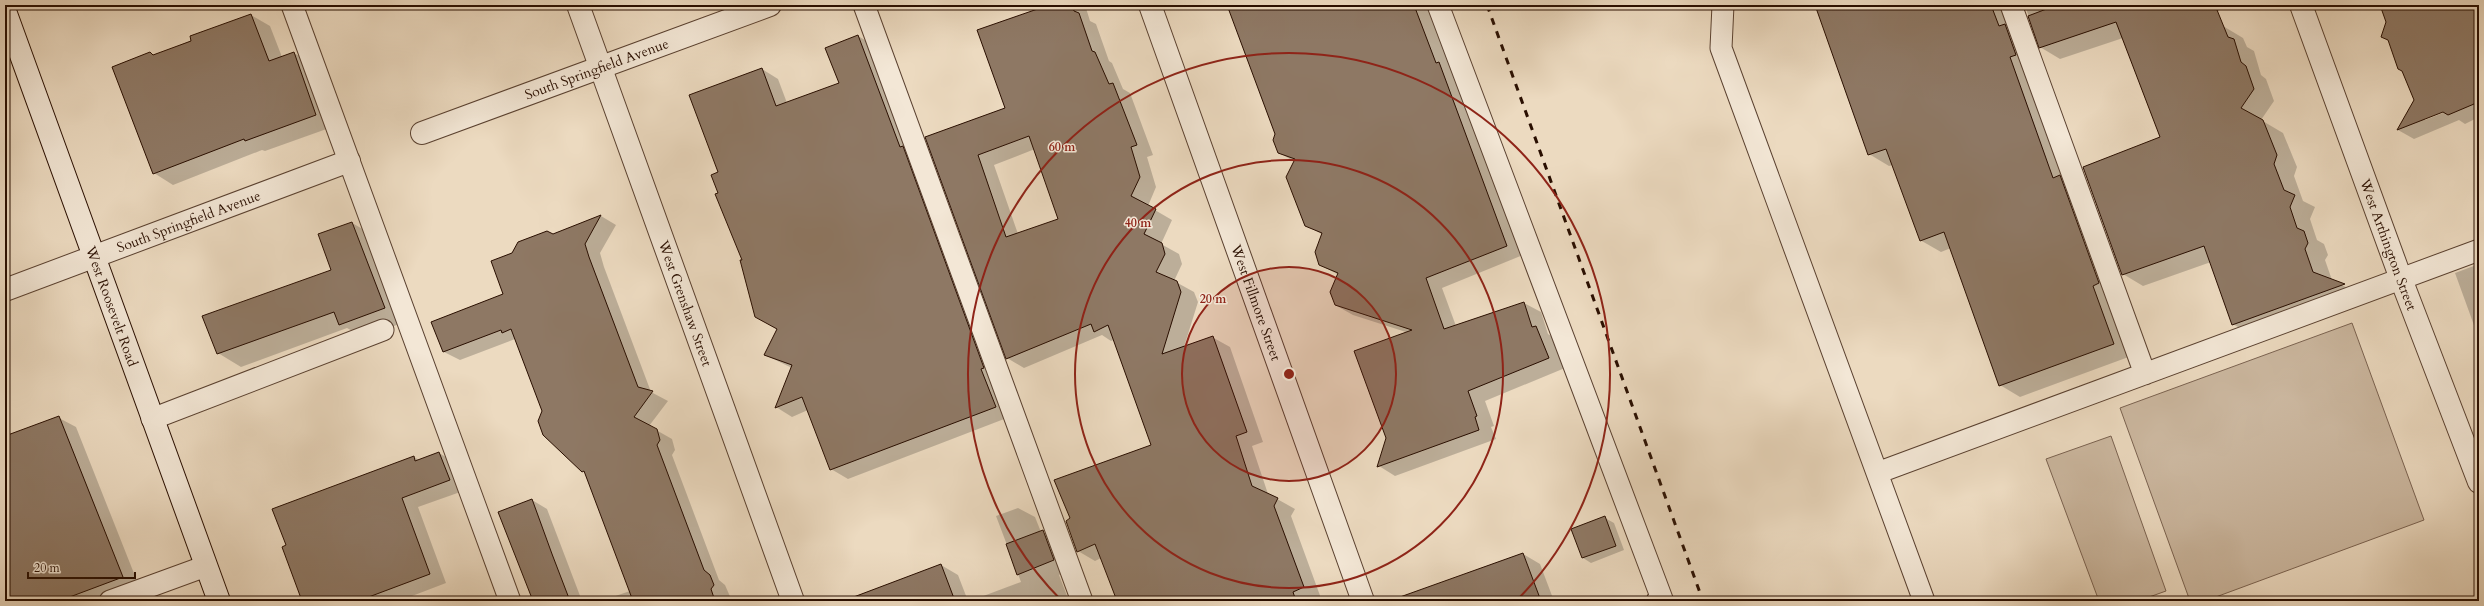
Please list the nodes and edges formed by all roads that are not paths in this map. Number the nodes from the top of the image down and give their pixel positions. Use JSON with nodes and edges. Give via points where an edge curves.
{"nodes":[{"id":1,"x":292,"y":5,"type":"edge"},
{"id":2,"x":578,"y":5,"type":"edge"},
{"id":3,"x":770,"y":5,"type":"edge"},
{"id":4,"x":864,"y":5,"type":"edge"},
{"id":5,"x":1150,"y":5,"type":"edge"},
{"id":6,"x":1438,"y":5,"type":"edge"},
{"id":7,"x":1723,"y":5,"type":"edge"},
{"id":8,"x":2011,"y":5,"type":"edge"},
{"id":9,"x":2301,"y":5,"type":"edge"},
{"id":10,"x":5,"y":11,"type":"edge"},
{"id":11,"x":600,"y":68,"type":"junction"},
{"id":12,"x":422,"y":133,"type":"dead end"},
{"id":13,"x":349,"y":161,"type":"junction"},
{"id":14,"x":2479,"y":250,"type":"edge"},
{"id":15,"x":93,"y":257,"type":"junction"},
{"id":16,"x":2401,"y":279,"type":"junction"},
{"id":17,"x":5,"y":290,"type":"edge"},
{"id":18,"x":383,"y":330,"type":"dead end"},
{"id":19,"x":2145,"y":374,"type":"junction"},
{"id":20,"x":152,"y":419,"type":"junction"},
{"id":21,"x":1877,"y":473,"type":"junction"},
{"id":22,"x":2479,"y":482,"type":"edge"},
{"id":23,"x":206,"y":566,"type":"junction"},
{"id":24,"x":110,"y":601,"type":"edge"},
{"id":25,"x":219,"y":601,"type":"edge"},
{"id":26,"x":510,"y":601,"type":"edge"},
{"id":27,"x":793,"y":601,"type":"edge"},
{"id":28,"x":1082,"y":601,"type":"edge"},
{"id":29,"x":1363,"y":601,"type":"edge"},
{"id":30,"x":1657,"y":601,"type":"edge"},
{"id":31,"x":1924,"y":601,"type":"edge"}],
"edges":[{"from":1,"to":13,"type":"lane"},
{"from":2,"to":11,"type":"street","name":"West Grenshaw Street"},
{"from":3,"to":11,"type":"street","name":"South Springfield Avenue"},
{"from":4,"to":28,"type":"lane"},
{"from":5,"to":29,"type":"street","name":"West Fillmore Street"},
{"from":6,"to":30,"type":"lane","via":[[1662,599]]},
{"from":7,"to":21,"type":"lane","via":[[1721,48]]},
{"from":8,"to":19,"type":"lane"},
{"from":9,"to":16,"type":"street","name":"West Arthington Street"},
{"from":10,"to":15,"type":"street","name":"West Roosevelt Road"},
{"from":11,"to":12,"type":"street","name":"South Springfield Avenue"},
{"from":11,"to":27,"type":"street","name":"West Grenshaw Street"},
{"from":13,"to":15,"type":"street","name":"South Springfield Avenue"},
{"from":13,"to":26,"type":"lane"},
{"from":14,"to":16,"type":"lane"},
{"from":15,"to":17,"type":"street","name":"South Springfield Avenue"},
{"from":15,"to":20,"type":"street","name":"West Roosevelt Road"},
{"from":16,"to":19,"type":"lane"},
{"from":16,"to":22,"type":"street","name":"West Arthington Street"},
{"from":18,"to":20,"type":"lane"},
{"from":19,"to":21,"type":"lane"},
{"from":20,"to":23,"type":"street","name":"West Roosevelt Road"},
{"from":21,"to":31,"type":"lane"},
{"from":23,"to":24,"type":"lane"},
{"from":23,"to":25,"type":"street","name":"West Roosevelt Road"}]}
